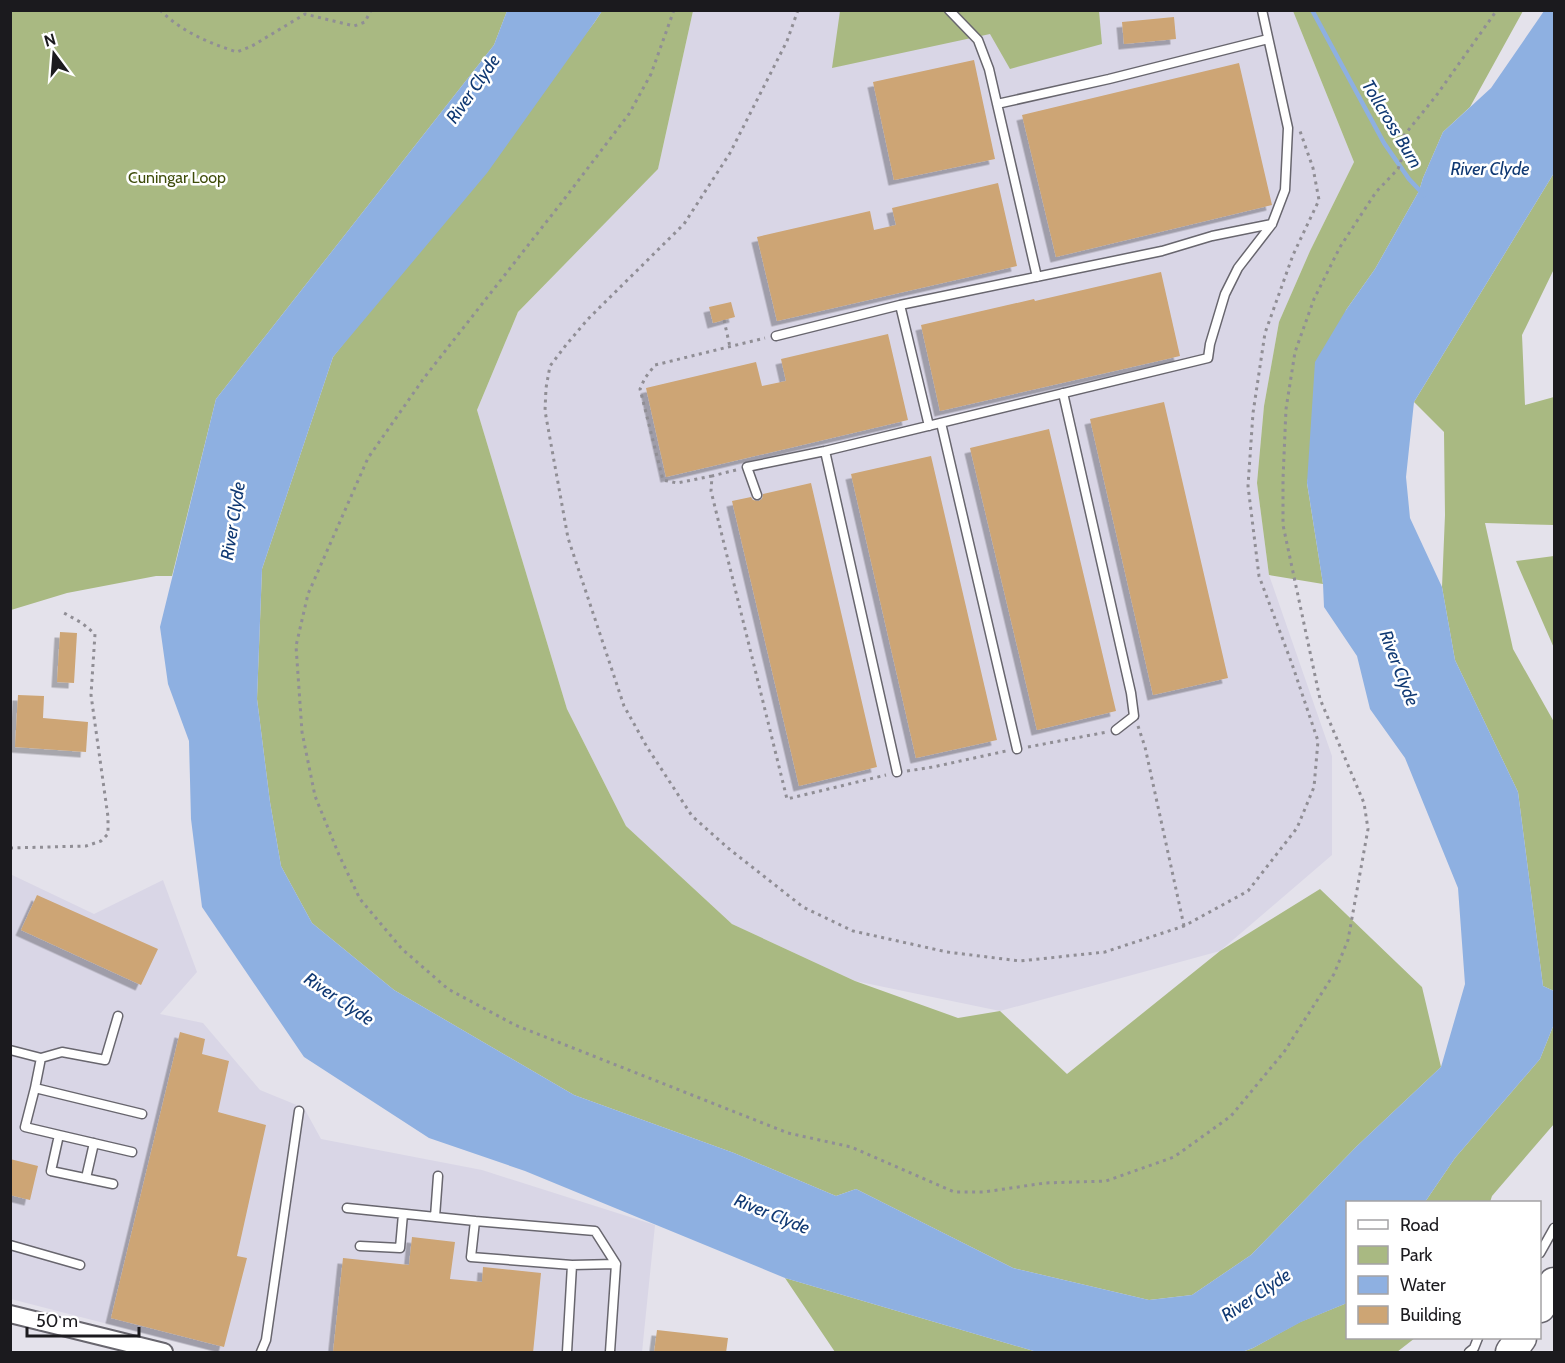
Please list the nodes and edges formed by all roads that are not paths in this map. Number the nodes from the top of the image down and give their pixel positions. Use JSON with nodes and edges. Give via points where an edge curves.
{"nodes":[{"id":1,"x":949,"y":10,"type":"edge"},
{"id":2,"x":1262,"y":10,"type":"edge"},
{"id":3,"x":1268,"y":39,"type":"junction"},
{"id":4,"x":997,"y":104,"type":"junction"},
{"id":5,"x":1272,"y":224,"type":"junction"},
{"id":6,"x":1038,"y":277,"type":"junction"},
{"id":7,"x":900,"y":305,"type":"junction"},
{"id":8,"x":776,"y":336,"type":"road end"},
{"id":9,"x":1063,"y":393,"type":"junction"},
{"id":10,"x":942,"y":423,"type":"junction"},
{"id":11,"x":929,"y":426,"type":"junction"},
{"id":12,"x":825,"y":451,"type":"junction"},
{"id":13,"x":757,"y":495,"type":"dead end"},
{"id":14,"x":1116,"y":730,"type":"road end"},
{"id":15,"x":1017,"y":749,"type":"road end"},
{"id":16,"x":897,"y":772,"type":"road end"},
{"id":17,"x":118,"y":1016,"type":"dead end"},
{"id":18,"x":10,"y":1050,"type":"edge"},
{"id":19,"x":41,"y":1058,"type":"junction"},
{"id":20,"x":35,"y":1088,"type":"junction"},
{"id":21,"x":299,"y":1111,"type":"dead end"},
{"id":22,"x":142,"y":1114,"type":"dead end"},
{"id":23,"x":59,"y":1135,"type":"junction"},
{"id":24,"x":94,"y":1143,"type":"junction"},
{"id":25,"x":132,"y":1152,"type":"dead end"},
{"id":26,"x":438,"y":1176,"type":"dead end"},
{"id":27,"x":86,"y":1178,"type":"junction"},
{"id":28,"x":113,"y":1184,"type":"dead end"},
{"id":29,"x":347,"y":1208,"type":"dead end"},
{"id":30,"x":403,"y":1214,"type":"junction"},
{"id":31,"x":435,"y":1217,"type":"junction"},
{"id":32,"x":475,"y":1221,"type":"junction"},
{"id":33,"x":1554,"y":1228,"type":"edge"},
{"id":34,"x":10,"y":1245,"type":"edge"},
{"id":35,"x":360,"y":1246,"type":"dead end"},
{"id":36,"x":1541,"y":1250,"type":"edge"},
{"id":37,"x":616,"y":1264,"type":"junction"},
{"id":38,"x":80,"y":1265,"type":"dead end"},
{"id":39,"x":572,"y":1265,"type":"junction"},
{"id":40,"x":1554,"y":1283,"type":"edge"},
{"id":41,"x":1541,"y":1304,"type":"edge"},
{"id":42,"x":10,"y":1314,"type":"edge"},
{"id":43,"x":1478,"y":1339,"type":"edge"},
{"id":44,"x":1520,"y":1339,"type":"edge"},
{"id":45,"x":164,"y":1353,"type":"edge"},
{"id":46,"x":261,"y":1353,"type":"edge"},
{"id":47,"x":567,"y":1353,"type":"edge"},
{"id":48,"x":610,"y":1353,"type":"edge"},
{"id":49,"x":1469,"y":1353,"type":"edge"},
{"id":50,"x":1512,"y":1353,"type":"edge"}],
"edges":[{"from":1,"to":4,"type":"lane","via":[[978,40]]},
{"from":2,"to":3,"type":"lane"},
{"from":3,"to":4,"type":"lane"},
{"from":3,"to":5,"type":"lane","via":[[1288,128],[1286,190]]},
{"from":4,"to":6,"type":"lane"},
{"from":5,"to":6,"type":"lane"},
{"from":5,"to":9,"type":"lane","via":[[1238,268],[1225,294],[1208,358]]},
{"from":6,"to":7,"type":"lane"},
{"from":7,"to":8,"type":"lane"},
{"from":7,"to":11,"type":"lane"},
{"from":9,"to":10,"type":"lane"},
{"from":9,"to":14,"type":"lane","via":[[1134,716]]},
{"from":10,"to":11,"type":"lane"},
{"from":10,"to":15,"type":"lane"},
{"from":11,"to":12,"type":"lane"},
{"from":12,"to":13,"type":"lane","via":[[747,467]]},
{"from":12,"to":16,"type":"lane"},
{"from":17,"to":19,"type":"lane","via":[[105,1060],[62,1052]]},
{"from":18,"to":19,"type":"lane"},
{"from":19,"to":20,"type":"lane"},
{"from":20,"to":22,"type":"lane"},
{"from":20,"to":23,"type":"lane","via":[[25,1127]]},
{"from":21,"to":46,"type":"lane"},
{"from":23,"to":24,"type":"lane"},
{"from":23,"to":27,"type":"lane","via":[[51,1171]]},
{"from":24,"to":25,"type":"lane"},
{"from":24,"to":27,"type":"lane"},
{"from":26,"to":31,"type":"lane"},
{"from":27,"to":28,"type":"lane"},
{"from":29,"to":30,"type":"lane"},
{"from":30,"to":31,"type":"lane"},
{"from":30,"to":35,"type":"lane","via":[[400,1248]]},
{"from":31,"to":32,"type":"lane"},
{"from":32,"to":37,"type":"lane","via":[[595,1231]]},
{"from":32,"to":39,"type":"lane","via":[[471,1257]]},
{"from":33,"to":36,"type":"lane"},
{"from":34,"to":38,"type":"lane"},
{"from":37,"to":39,"type":"lane"},
{"from":37,"to":48,"type":"lane"},
{"from":39,"to":47,"type":"lane"},
{"from":40,"to":41,"type":"highway"},
{"from":42,"to":45,"type":"street"},
{"from":43,"to":49,"type":"lane"},
{"from":44,"to":50,"type":"highway"}]}
